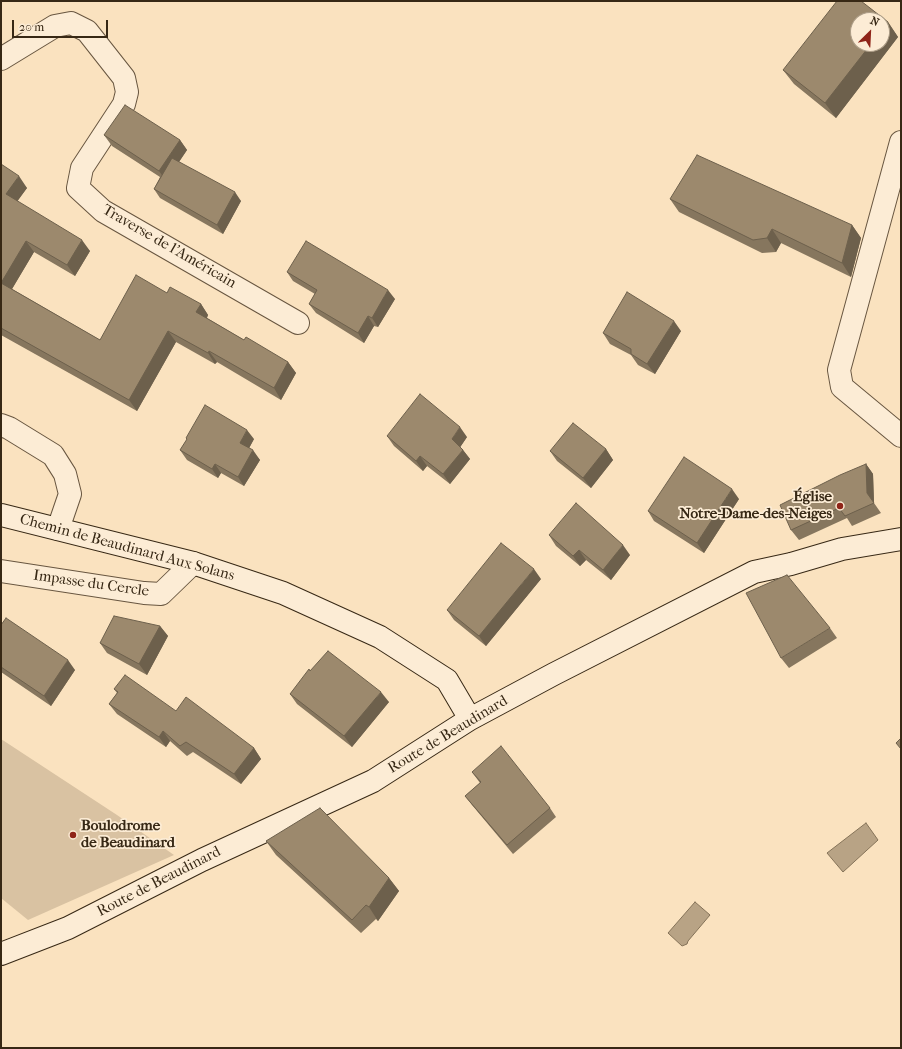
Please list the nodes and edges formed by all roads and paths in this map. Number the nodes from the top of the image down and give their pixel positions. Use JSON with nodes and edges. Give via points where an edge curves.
{"nodes":[{"id":1,"x":1,"y":59,"type":"edge"},
{"id":2,"x":901,"y":142,"type":"edge"},
{"id":3,"x":298,"y":322,"type":"dead end"},
{"id":4,"x":1,"y":424,"type":"edge"},
{"id":5,"x":901,"y":436,"type":"edge"},
{"id":6,"x":1,"y":515,"type":"edge"},
{"id":7,"x":58,"y":529,"type":"junction"},
{"id":8,"x":901,"y":540,"type":"edge"},
{"id":9,"x":193,"y":563,"type":"junction"},
{"id":10,"x":1,"y":571,"type":"edge"},
{"id":11,"x":470,"y":719,"type":"junction"},
{"id":12,"x":1,"y":954,"type":"edge"}],
"edges":[{"from":1,"to":3,"type":"street","name":"Traverse de l'Américain","via":[[55,26],[71,23],[87,31],[124,78],[127,92],[124,104],[82,168],[78,188],[103,211]]},
{"from":2,"to":5,"type":"street","via":[[839,370],[842,387]]},
{"from":4,"to":7,"type":"street","via":[[53,455],[66,474],[70,494]]},
{"from":6,"to":7,"type":"street","name":"Chemin de Beaudinard Aux Solans"},
{"from":7,"to":9,"type":"street","name":"Chemin de Beaudinard Aux Solans"},
{"from":8,"to":11,"type":"street","name":"Route de Beaudinard","via":[[842,549],[754,572]]},
{"from":9,"to":10,"type":"street","name":"Impasse du Cercle","via":[[161,594]]},
{"from":9,"to":11,"type":"street","name":"Chemin de Beaudinard Aux Solans","via":[[283,593],[380,637],[447,680]]},
{"from":11,"to":12,"type":"street","name":"Route de Beaudinard","via":[[373,781],[202,860],[68,928]]}]}
